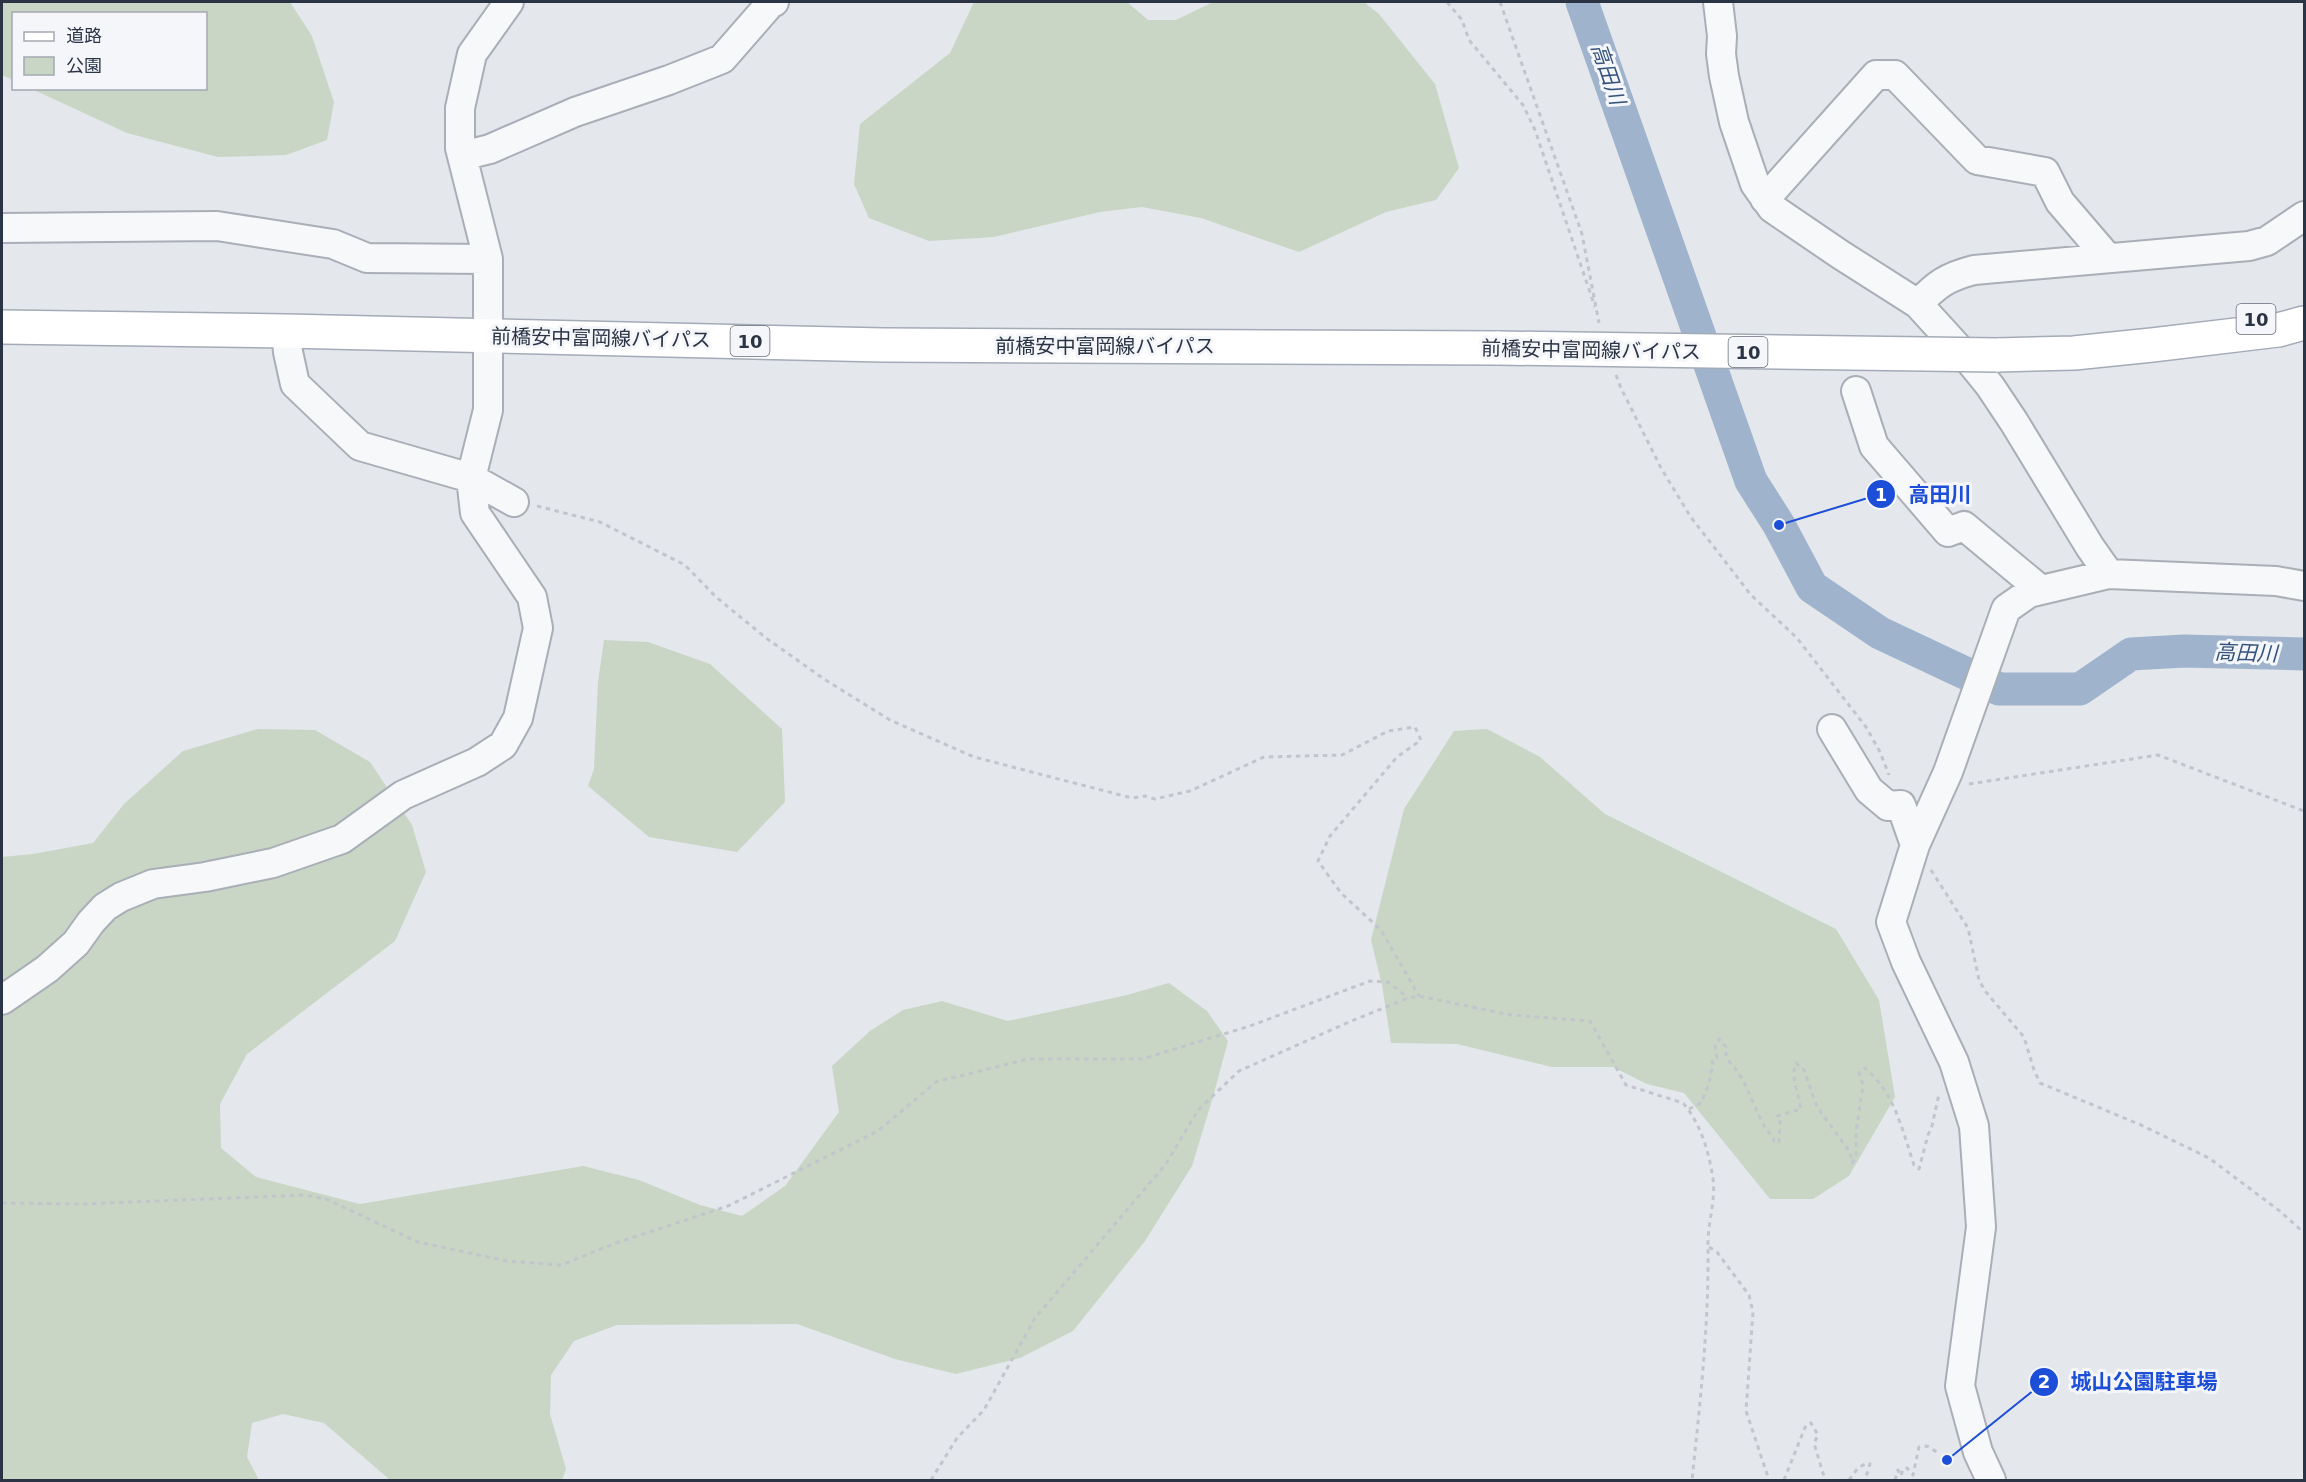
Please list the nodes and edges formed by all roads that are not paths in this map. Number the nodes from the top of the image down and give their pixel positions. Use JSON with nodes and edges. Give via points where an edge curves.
{"nodes":[{"id":1,"x":509,"y":2,"type":"edge"},
{"id":2,"x":774,"y":2,"type":"edge"},
{"id":3,"x":1718,"y":2,"type":"edge"},
{"id":4,"x":462,"y":156,"type":"junction"},
{"id":5,"x":1765,"y":198,"type":"junction"},
{"id":6,"x":2304,"y":216,"type":"edge"},
{"id":7,"x":2,"y":228,"type":"edge"},
{"id":8,"x":2108,"y":258,"type":"junction"},
{"id":9,"x":488,"y":259,"type":"junction"},
{"id":10,"x":2304,"y":302,"type":"edge"},
{"id":11,"x":1918,"y":304,"type":"junction"},
{"id":12,"x":2304,"y":323,"type":"edge"},
{"id":13,"x":2,"y":327,"type":"edge"},
{"id":14,"x":286,"y":331,"type":"junction"},
{"id":15,"x":488,"y":335,"type":"junction"},
{"id":16,"x":2208,"y":337,"type":"junction"},
{"id":17,"x":1856,"y":391,"type":"dead end"},
{"id":18,"x":471,"y":478,"type":"junction"},
{"id":19,"x":514,"y":502,"type":"road end"},
{"id":20,"x":2109,"y":574,"type":"junction"},
{"id":21,"x":2304,"y":586,"type":"edge"},
{"id":22,"x":2041,"y":590,"type":"junction"},
{"id":23,"x":1832,"y":729,"type":"dead end"},
{"id":24,"x":1915,"y":845,"type":"junction"},
{"id":25,"x":2,"y":1000,"type":"edge"},
{"id":26,"x":1991,"y":1480,"type":"edge"}],
"edges":[{"from":1,"to":4,"type":"street","via":[[472,54],[460,108]]},
{"from":2,"to":4,"type":"street","via":[[722,59]]},
{"from":3,"to":5,"type":"street","via":[[1720,54],[1734,122],[1755,184]]},
{"from":4,"to":9,"type":"street"},
{"from":5,"to":8,"type":"street","via":[[1876,75],[1895,75],[1977,160],[2045,172],[2060,202]]},
{"from":5,"to":11,"type":"street","via":[[1772,208]]},
{"from":6,"to":8,"type":"street","via":[[2268,241],[2249,246]]},
{"from":7,"to":9,"type":"street","via":[[217,226],[333,244],[367,258]]},
{"from":8,"to":11,"type":"street","via":[[1952,275]]},
{"from":9,"to":15,"type":"street"},
{"from":10,"to":16,"type":"main road","name":"前橋安中富岡線バイパス","number":"10"},
{"from":11,"to":20,"type":"street","via":[[1990,386]]},
{"from":12,"to":16,"type":"main road","name":"前橋安中富岡線バイパス","number":"10","via":[[2278,330]]},
{"from":13,"to":14,"type":"main road","name":"前橋安中富岡線バイパス","number":"10"},
{"from":14,"to":15,"type":"main road","name":"前橋安中富岡線バイパス","number":"10"},
{"from":14,"to":18,"type":"street","via":[[295,384],[360,446]]},
{"from":15,"to":16,"type":"main road","name":"前橋安中富岡線バイパス","number":"10","bridge":true,"via":[[895,345],[1996,355],[2074,353]]},
{"from":15,"to":18,"type":"street","via":[[488,410]]},
{"from":17,"to":22,"type":"street","via":[[1874,446],[1948,532],[1964,526]]},
{"from":18,"to":19,"type":"street"},
{"from":18,"to":25,"type":"street","via":[[475,513],[532,597],[538,628],[518,718],[503,745],[477,762],[403,795],[342,839],[273,863],[153,884],[121,897],[105,907],[69,950]]},
{"from":20,"to":21,"type":"street","via":[[2276,581]]},
{"from":20,"to":22,"type":"street"},
{"from":22,"to":24,"type":"street","via":[[2029,593],[2006,609],[1944,780]]},
{"from":23,"to":24,"type":"street","via":[[1869,790],[1888,806],[1900,806]]},
{"from":24,"to":26,"type":"street","via":[[1891,922],[1954,1062],[1974,1126],[1981,1227],[1960,1386],[1978,1452]]}]}
